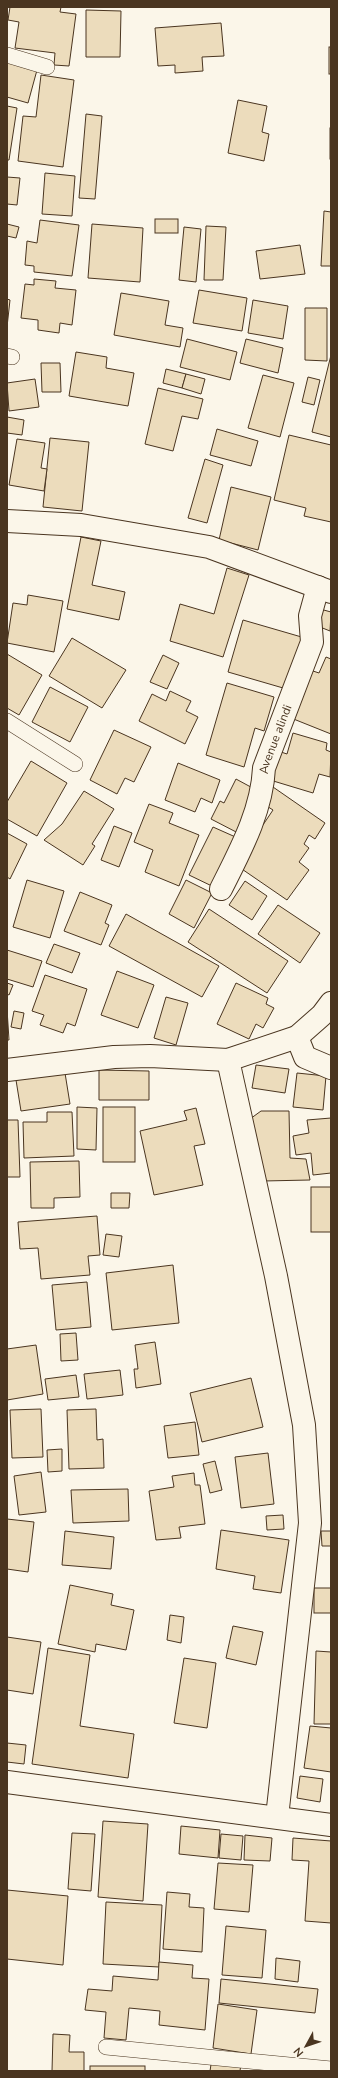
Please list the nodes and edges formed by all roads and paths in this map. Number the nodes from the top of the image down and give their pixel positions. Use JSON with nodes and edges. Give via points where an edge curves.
{"nodes":[{"id":1,"x":7,"y":55,"type":"edge"},
{"id":2,"x":47,"y":67,"type":"dead end"},
{"id":3,"x":7,"y":521,"type":"edge"},
{"id":4,"x":324,"y":589,"type":"edge"},
{"id":5,"x":7,"y":721,"type":"edge"},
{"id":6,"x":75,"y":764,"type":"dead end"},
{"id":7,"x":221,"y":889,"type":"dead end"},
{"id":8,"x":331,"y":1003,"type":"edge"},
{"id":9,"x":297,"y":1037,"type":"junction"},
{"id":10,"x":228,"y":1060,"type":"junction"},
{"id":11,"x":331,"y":1068,"type":"edge"},
{"id":12,"x":7,"y":1070,"type":"edge"},
{"id":13,"x":7,"y":1782,"type":"edge"},
{"id":14,"x":277,"y":1817,"type":"junction"},
{"id":15,"x":331,"y":1825,"type":"edge"},
{"id":16,"x":106,"y":2047,"type":"dead end"},
{"id":17,"x":331,"y":2069,"type":"edge"}],
"edges":[{"from":1,"to":2,"type":"lane"},
{"from":3,"to":4,"type":"street","via":[[80,525],[209,547]]},
{"from":4,"to":7,"type":"street","name":"Avenue alindi","via":[[310,616],[312,642],[264,768],[263,789],[243,844]]},
{"from":5,"to":6,"type":"lane"},
{"from":8,"to":9,"type":"street","via":[[322,1015]]},
{"from":9,"to":10,"type":"street"},
{"from":9,"to":11,"type":"street","via":[[305,1057]]},
{"from":10,"to":12,"type":"street","via":[[114,1057]]},
{"from":10,"to":14,"type":"street","via":[[276,1276],[304,1425],[310,1523]]},
{"from":13,"to":14,"type":"street"},
{"from":14,"to":15,"type":"street"},
{"from":16,"to":17,"type":"lane"}]}
